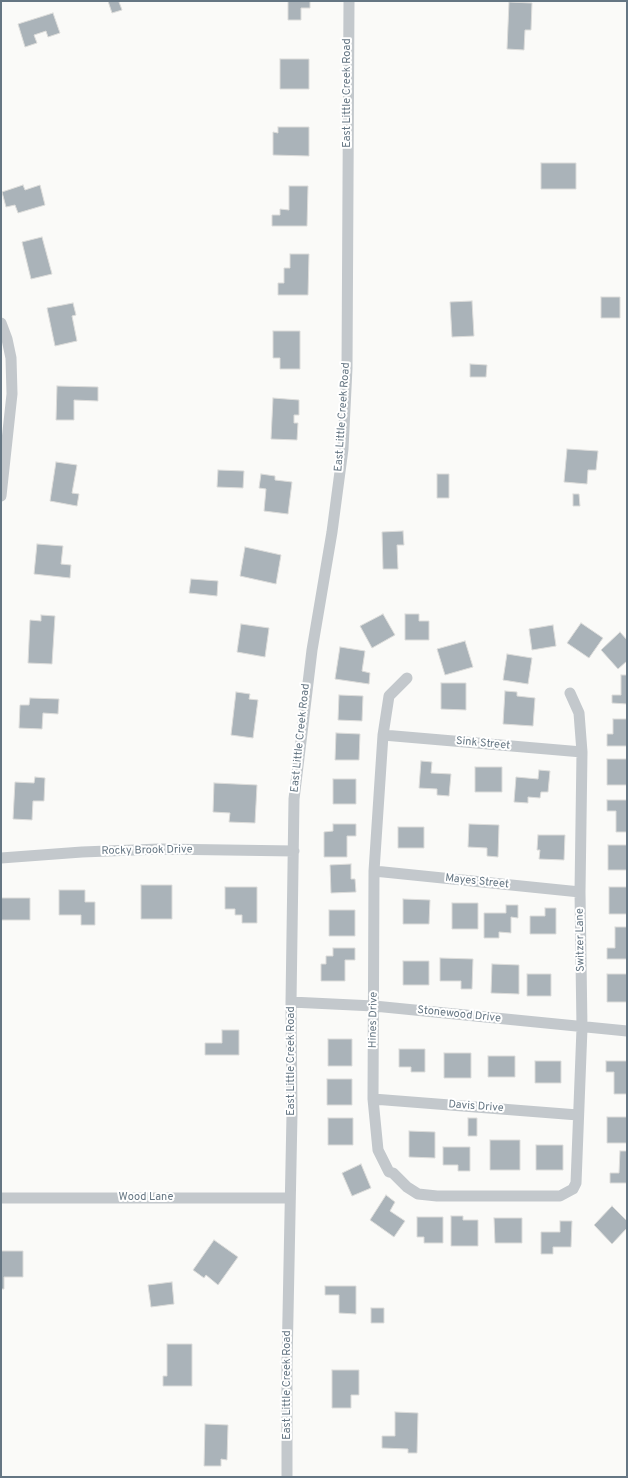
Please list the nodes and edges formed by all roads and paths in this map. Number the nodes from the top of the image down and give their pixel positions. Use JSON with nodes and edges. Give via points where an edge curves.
{"nodes":[{"id":1,"x":349,"y":1,"type":"edge"},
{"id":2,"x":1,"y":324,"type":"edge"},
{"id":3,"x":1,"y":496,"type":"edge"},
{"id":4,"x":407,"y":678,"type":"dead end"},
{"id":5,"x":570,"y":693,"type":"dead end"},
{"id":6,"x":383,"y":735,"type":"junction"},
{"id":7,"x":582,"y":752,"type":"junction"},
{"id":8,"x":294,"y":851,"type":"junction"},
{"id":9,"x":1,"y":858,"type":"edge"},
{"id":10,"x":374,"y":871,"type":"junction"},
{"id":11,"x":580,"y":892,"type":"junction"},
{"id":12,"x":291,"y":1002,"type":"junction"},
{"id":13,"x":374,"y":1006,"type":"junction"},
{"id":14,"x":582,"y":1028,"type":"junction"},
{"id":15,"x":627,"y":1031,"type":"edge"},
{"id":16,"x":373,"y":1099,"type":"junction"},
{"id":17,"x":578,"y":1115,"type":"junction"},
{"id":18,"x":574,"y":1189,"type":"joint"},
{"id":19,"x":1,"y":1198,"type":"edge"},
{"id":20,"x":290,"y":1198,"type":"junction"},
{"id":21,"x":287,"y":1477,"type":"edge"}],
"edges":[{"from":1,"to":8,"type":"street","name":"East Little Creek Road","via":[[347,368],[343,446],[303,716],[294,799]]},
{"from":2,"to":3,"type":"street","via":[[11,358],[12,394]]},
{"from":4,"to":6,"type":"street","name":"Hines Drive","via":[[389,696]]},
{"from":5,"to":7,"type":"street","name":"Switzer Lane","via":[[579,713]]},
{"from":6,"to":7,"type":"street","name":"Sink Street"},
{"from":6,"to":10,"type":"street","name":"Hines Drive"},
{"from":7,"to":11,"type":"street","name":"Switzer Lane"},
{"from":8,"to":9,"type":"street","name":"Rocky Brook Drive","via":[[160,849]]},
{"from":8,"to":12,"type":"street","name":"East Little Creek Road"},
{"from":10,"to":11,"type":"street","name":"Mayes Street"},
{"from":10,"to":13,"type":"street","name":"Hines Drive"},
{"from":11,"to":14,"type":"street","name":"Switzer Lane"},
{"from":12,"to":13,"type":"street","name":"Stonewood Drive"},
{"from":12,"to":20,"type":"street","name":"East Little Creek Road"},
{"from":13,"to":14,"type":"street","name":"Stonewood Drive"},
{"from":13,"to":16,"type":"street","name":"Hines Drive"},
{"from":14,"to":15,"type":"street","name":"Stonewood Drive"},
{"from":14,"to":17,"type":"street","name":"Switzer Lane"},
{"from":16,"to":17,"type":"street","name":"Davis Drive"},
{"from":16,"to":18,"type":"street","name":"Hines Drive","via":[[378,1150],[389,1172],[418,1194],[560,1196]]},
{"from":17,"to":18,"type":"street","name":"Switzer Lane"},
{"from":19,"to":20,"type":"street","name":"Wood Lane"},
{"from":20,"to":21,"type":"street","name":"East Little Creek Road"}]}
